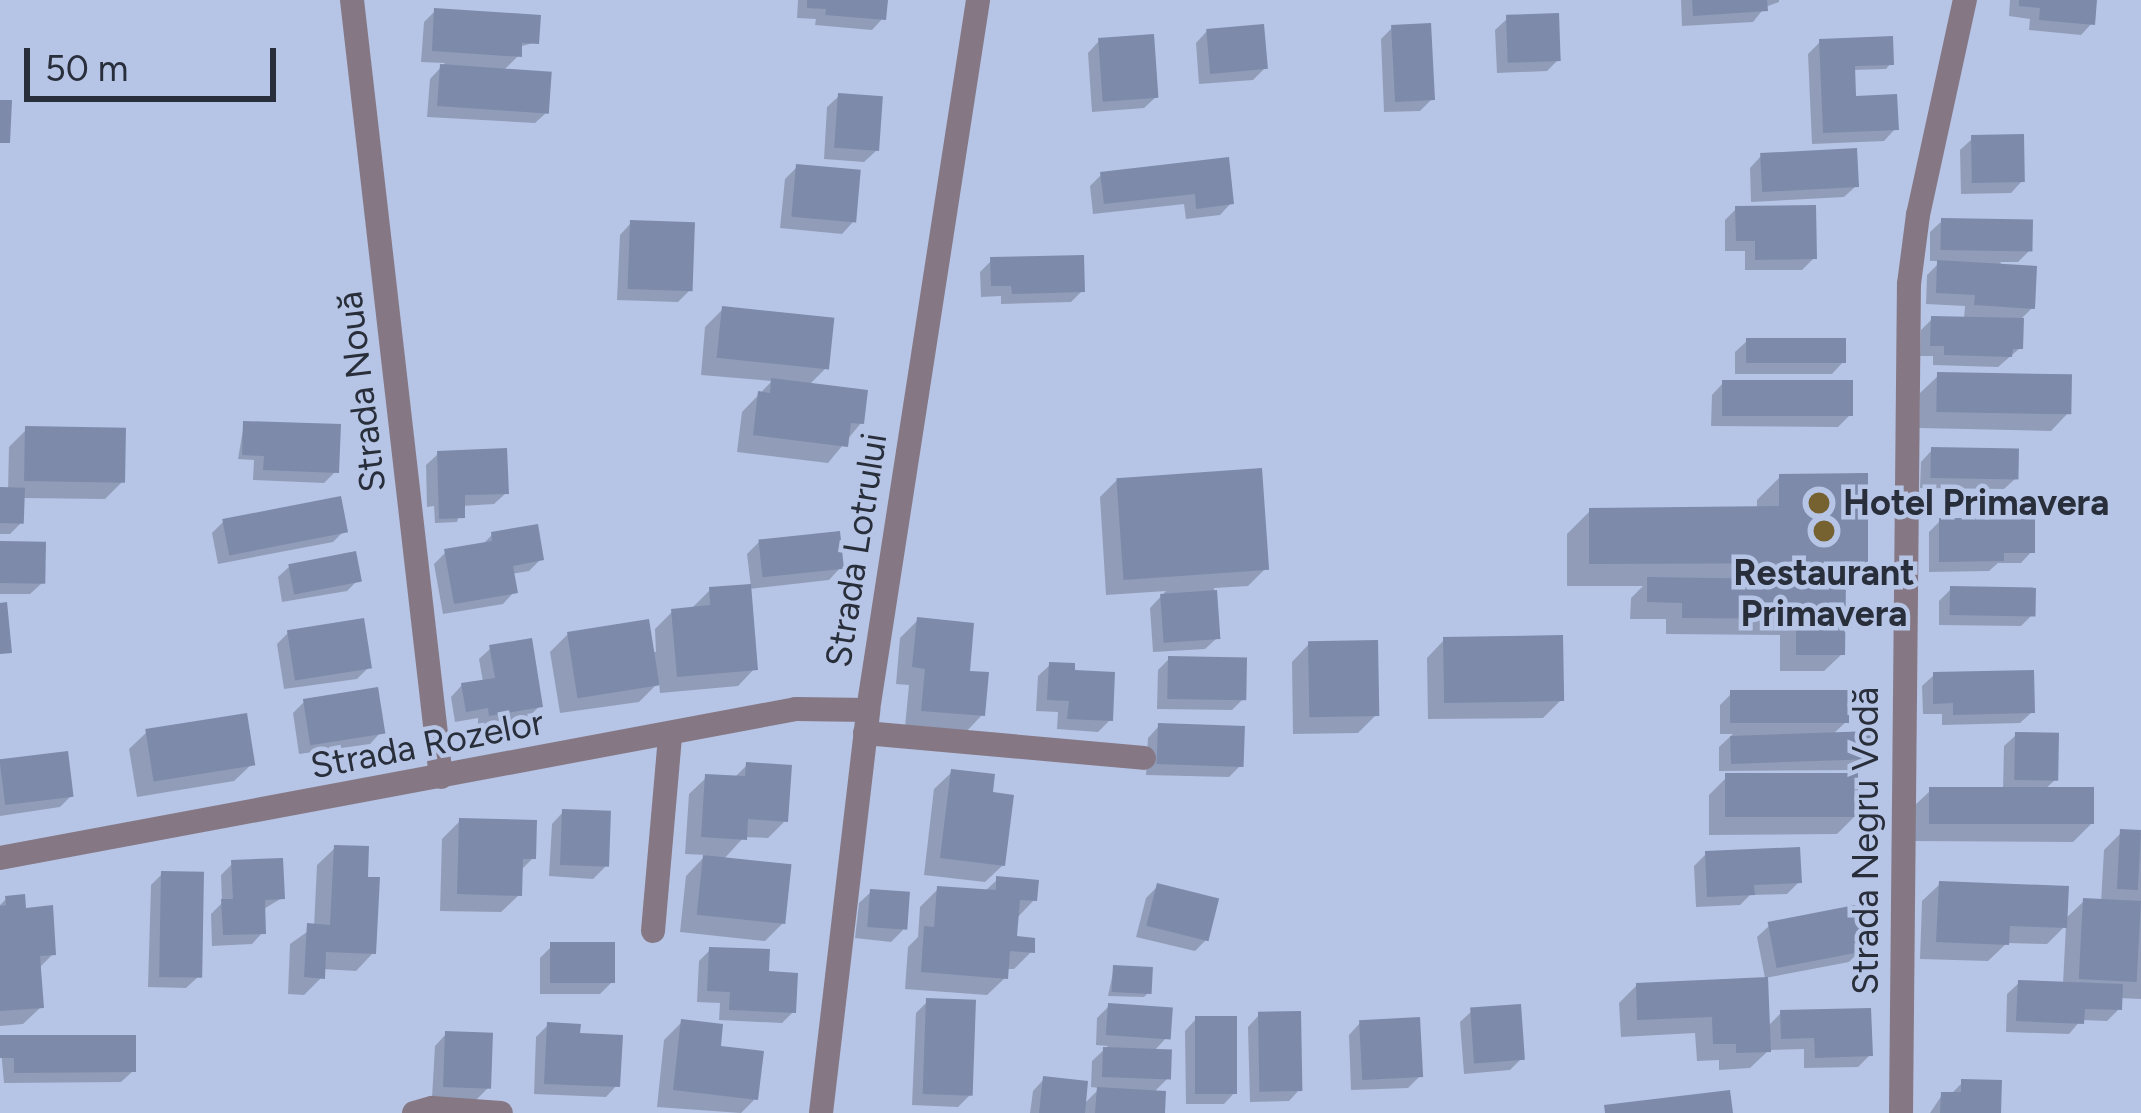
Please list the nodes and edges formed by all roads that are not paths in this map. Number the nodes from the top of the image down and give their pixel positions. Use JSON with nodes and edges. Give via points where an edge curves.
{"nodes":[{"id":1,"x":352,"y":0,"type":"edge"},
{"id":2,"x":978,"y":0,"type":"edge"},
{"id":3,"x":1965,"y":0,"type":"edge"},
{"id":4,"x":866,"y":721,"type":"junction"},
{"id":5,"x":670,"y":736,"type":"junction"},
{"id":6,"x":1144,"y":758,"type":"dead end"},
{"id":7,"x":441,"y":777,"type":"junction"},
{"id":8,"x":0,"y":858,"type":"edge"},
{"id":9,"x":652,"y":931,"type":"dead end"},
{"id":10,"x":414,"y":1113,"type":"edge"},
{"id":11,"x":501,"y":1113,"type":"edge"},
{"id":12,"x":821,"y":1113,"type":"edge"},
{"id":13,"x":1901,"y":1113,"type":"edge"}],
"edges":[{"from":1,"to":7,"type":"street","name":"Strada Nouă"},
{"from":2,"to":4,"type":"street","name":"Strada Lotrului"},
{"from":3,"to":13,"type":"street","name":"Strada Negru Vodă","via":[[1909,284]]},
{"from":4,"to":5,"type":"street","name":"Strada Rozelor","via":[[796,709]]},
{"from":4,"to":6,"type":"street","name":"Strada Rozelor"},
{"from":4,"to":12,"type":"street","name":"Strada Lotrului"},
{"from":5,"to":7,"type":"street","name":"Strada Rozelor"},
{"from":5,"to":9,"type":"street"},
{"from":7,"to":8,"type":"street","name":"Strada Rozelor"},
{"from":10,"to":11,"type":"street"}]}
